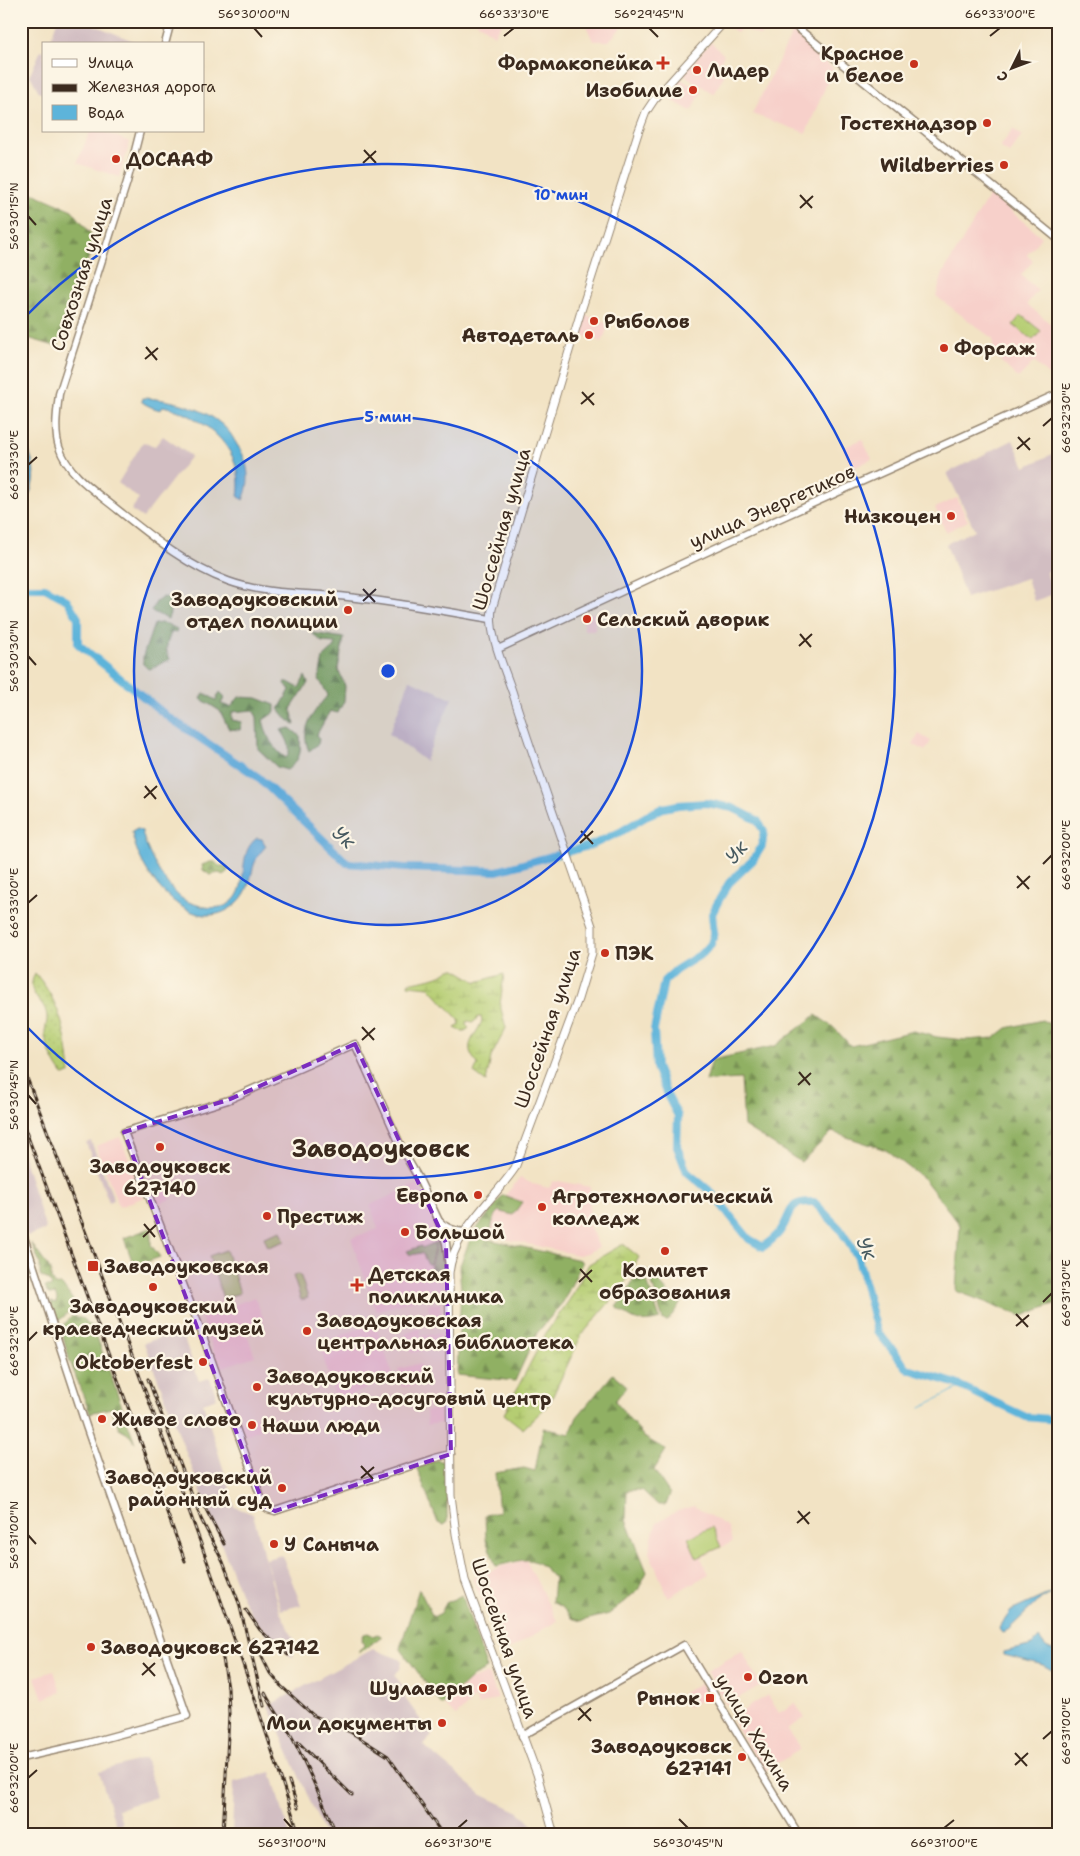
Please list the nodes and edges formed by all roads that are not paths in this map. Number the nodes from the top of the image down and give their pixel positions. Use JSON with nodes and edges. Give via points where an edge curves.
{"nodes":[{"id":1,"x":171,"y":21,"type":"edge"},
{"id":2,"x":725,"y":21,"type":"edge"},
{"id":3,"x":789,"y":21,"type":"edge"},
{"id":4,"x":166,"y":42,"type":"edge"},
{"id":5,"x":140,"y":132,"type":"edge"},
{"id":6,"x":1059,"y":240,"type":"edge"},
{"id":7,"x":1059,"y":393,"type":"edge"},
{"id":8,"x":490,"y":619,"type":"junction"},
{"id":9,"x":498,"y":649,"type":"junction"},
{"id":10,"x":438,"y":1219,"type":"junction"},
{"id":11,"x":21,"y":1228,"type":"edge"},
{"id":12,"x":464,"y":1232,"type":"junction"},
{"id":13,"x":450,"y":1273,"type":"junction"},
{"id":14,"x":451,"y":1454,"type":"junction"},
{"id":15,"x":522,"y":1736,"type":"junction"},
{"id":16,"x":21,"y":1758,"type":"edge"},
{"id":17,"x":554,"y":1835,"type":"edge"},
{"id":18,"x":799,"y":1835,"type":"edge"}],
"edges":[{"from":1,"to":4,"type":"street"},
{"from":2,"to":8,"type":"main road","name":"Шоссейная улица","via":[[646,112],[581,311]]},
{"from":3,"to":6,"type":"street"},
{"from":5,"to":8,"type":"street","name":"Совхозная улица","via":[[127,182],[59,394],[59,446],[67,465],[82,481],[168,549],[189,563],[229,581],[264,590],[351,597]]},
{"from":7,"to":9,"type":"street","name":"улица Энергетиков"},
{"from":8,"to":9,"type":"main road","name":"Шоссейная улица"},
{"from":9,"to":12,"type":"main road","name":"Шоссейная улица","via":[[592,926],[592,953],[515,1168]]},
{"from":10,"to":12,"type":"street","via":[[447,1227]]},
{"from":10,"to":13,"type":"street","via":[[446,1243]]},
{"from":10,"to":14,"type":"street","via":[[355,1044],[228,1100],[124,1132],[264,1506],[275,1511]]},
{"from":11,"to":16,"type":"street","via":[[187,1716]]},
{"from":12,"to":13,"type":"main road","name":"Шоссейная улица","via":[[452,1254]]},
{"from":13,"to":14,"type":"main road","name":"Шоссейная улица"},
{"from":14,"to":15,"type":"main road","name":"Шоссейная улица","via":[[451,1495],[465,1580]]},
{"from":15,"to":17,"type":"main road","name":"Шоссейная улица","via":[[537,1774]]},
{"from":15,"to":18,"type":"street","name":"улица Хахина","via":[[684,1644]]}]}
